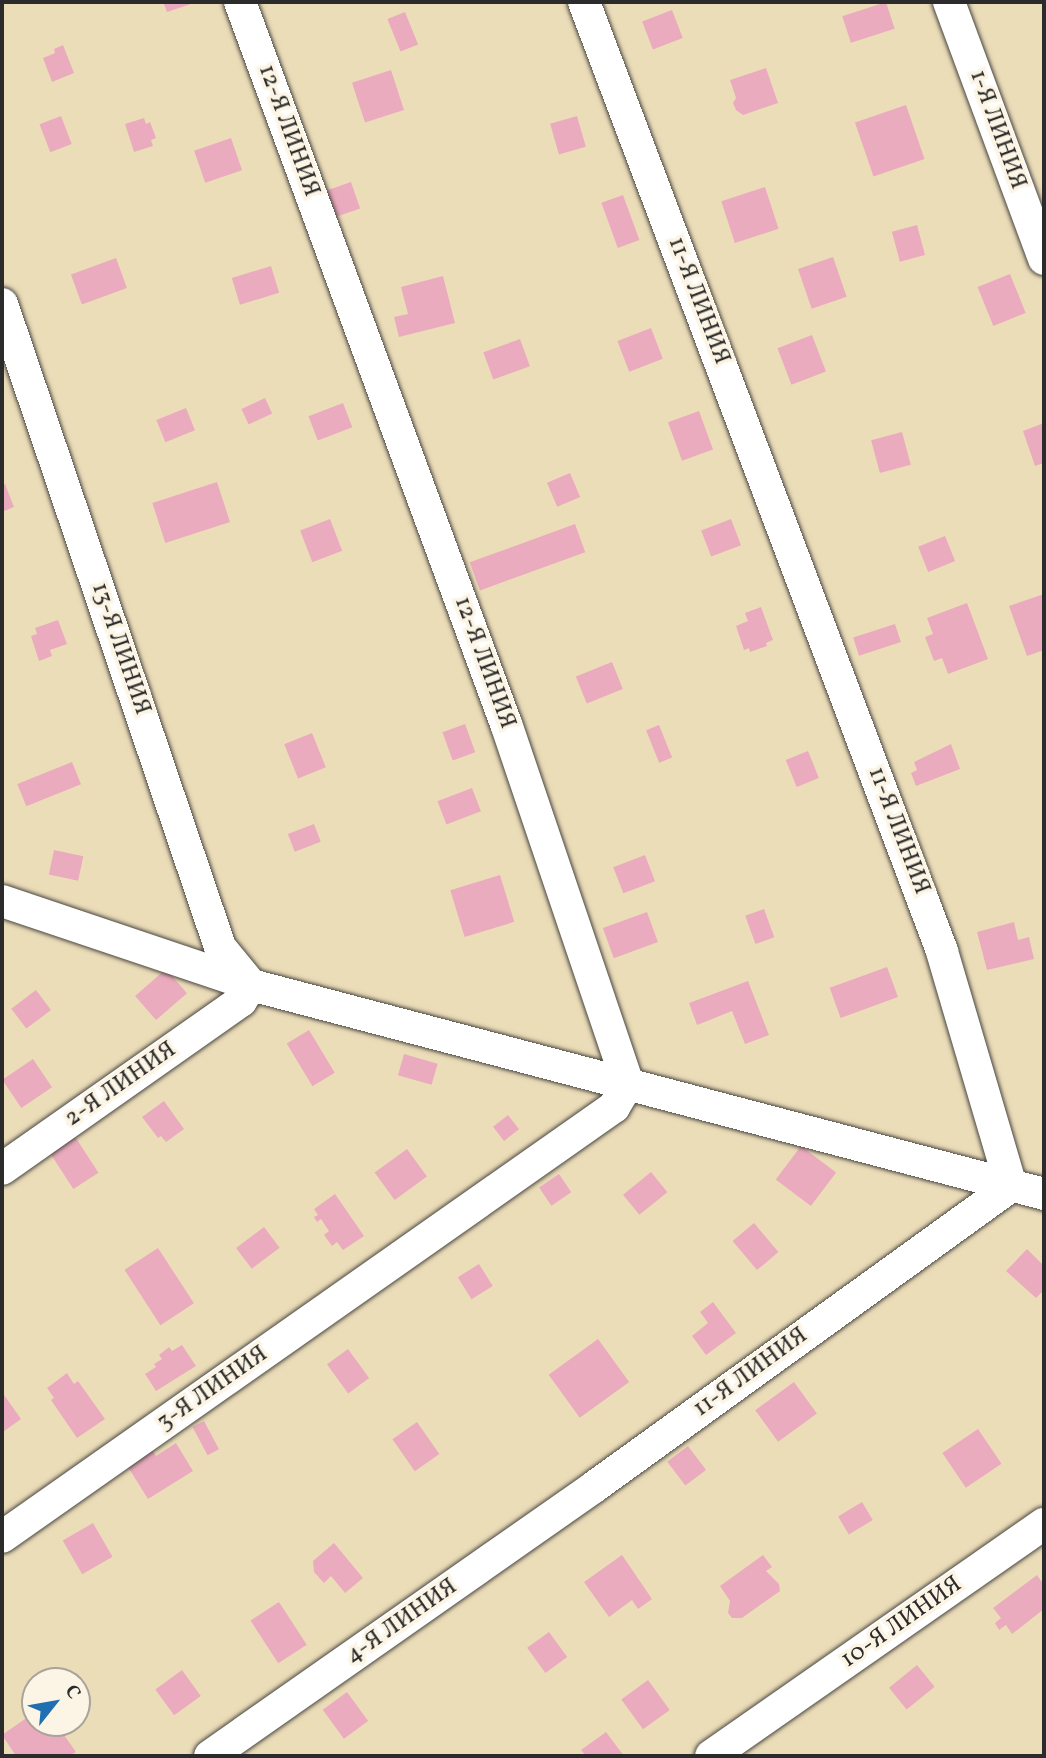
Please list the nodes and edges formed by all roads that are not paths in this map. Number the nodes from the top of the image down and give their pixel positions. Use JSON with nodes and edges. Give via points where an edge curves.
{"nodes":[{"id":1,"x":240,"y":2,"type":"edge"},
{"id":2,"x":584,"y":2,"type":"edge"},
{"id":3,"x":949,"y":2,"type":"edge"},
{"id":4,"x":1044,"y":259,"type":"edge"},
{"id":5,"x":2,"y":304,"type":"edge"},
{"id":6,"x":2,"y":901,"type":"edge"},
{"id":7,"x":246,"y":993,"type":"junction"},
{"id":8,"x":628,"y":1084,"type":"junction"},
{"id":9,"x":2,"y":1169,"type":"edge"},
{"id":10,"x":1011,"y":1185,"type":"junction"},
{"id":11,"x":1044,"y":1194,"type":"edge"},
{"id":12,"x":594,"y":1487,"type":"joint"},
{"id":13,"x":1044,"y":1524,"type":"edge"},
{"id":14,"x":2,"y":1536,"type":"edge"},
{"id":15,"x":210,"y":1756,"type":"edge"},
{"id":16,"x":711,"y":1756,"type":"edge"}],
"edges":[{"from":1,"to":8,"type":"street","name":"12-Я ЛИНИЯ","via":[[506,724]]},
{"from":2,"to":10,"type":"street","name":"11-Я ЛИНИЯ","via":[[942,951]]},
{"from":3,"to":4,"type":"street","name":"1-Я ЛИНИЯ"},
{"from":5,"to":7,"type":"street","name":"13-Я ЛИНИЯ","via":[[220,947]]},
{"from":6,"to":7,"type":"street"},
{"from":7,"to":8,"type":"street"},
{"from":7,"to":9,"type":"street","name":"2-Я ЛИНИЯ"},
{"from":8,"to":10,"type":"street"},
{"from":8,"to":14,"type":"street","name":"3-Я ЛИНИЯ","via":[[614,1107]]},
{"from":10,"to":11,"type":"street"},
{"from":10,"to":12,"type":"street","name":"11-Я ЛИНИЯ"},
{"from":12,"to":15,"type":"street","name":"4-Я ЛИНИЯ"},
{"from":13,"to":16,"type":"street","name":"10-Я ЛИНИЯ"}]}
